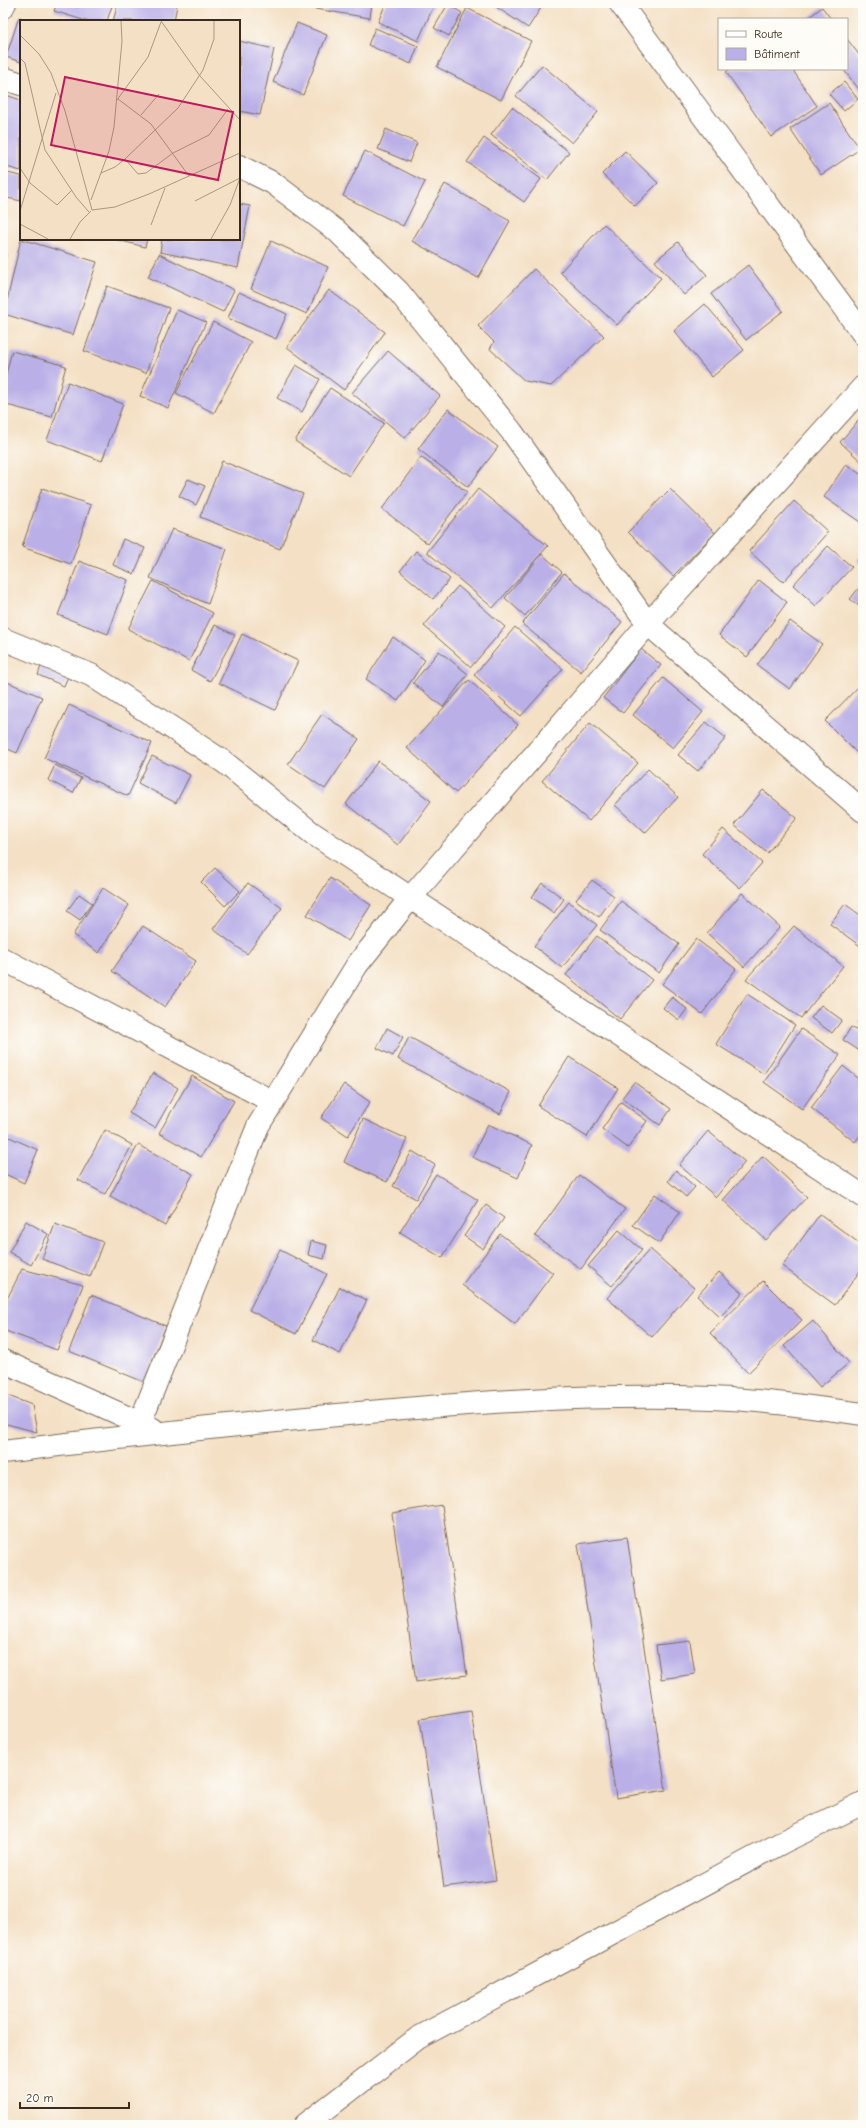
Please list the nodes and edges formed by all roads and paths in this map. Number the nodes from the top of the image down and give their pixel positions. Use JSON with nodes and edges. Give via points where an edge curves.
{"nodes":[{"id":1,"x":5,"y":3,"type":"edge"},
{"id":2,"x":620,"y":3,"type":"edge"},
{"id":3,"x":3,"y":7,"type":"edge"},
{"id":4,"x":3,"y":78,"type":"edge"},
{"id":5,"x":20,"y":84,"type":"edge"},
{"id":6,"x":240,"y":166,"type":"edge"},
{"id":7,"x":863,"y":334,"type":"edge"},
{"id":8,"x":863,"y":387,"type":"edge"},
{"id":9,"x":648,"y":624,"type":"junction"},
{"id":10,"x":3,"y":639,"type":"edge"},
{"id":11,"x":863,"y":811,"type":"edge"},
{"id":12,"x":411,"y":897,"type":"junction"},
{"id":13,"x":3,"y":958,"type":"edge"},
{"id":14,"x":273,"y":1102,"type":"junction"},
{"id":15,"x":860,"y":1188,"type":"edge"},
{"id":16,"x":3,"y":1361,"type":"edge"},
{"id":17,"x":863,"y":1414,"type":"edge"},
{"id":18,"x":140,"y":1423,"type":"junction"},
{"id":19,"x":160,"y":1432,"type":"junction"},
{"id":20,"x":3,"y":1452,"type":"edge"},
{"id":21,"x":863,"y":1803,"type":"edge"},
{"id":22,"x":305,"y":2125,"type":"edge"}],
"edges":[{"from":1,"to":3,"type":"street"},
{"from":2,"to":7,"type":"street"},
{"from":4,"to":5,"type":"street"},
{"from":6,"to":9,"type":"street","via":[[273,183],[338,232],[398,291],[512,432]]},
{"from":8,"to":9,"type":"street"},
{"from":9,"to":11,"type":"street"},
{"from":9,"to":12,"type":"street"},
{"from":10,"to":12,"type":"street","via":[[91,675],[224,762],[312,833]]},
{"from":12,"to":14,"type":"street","via":[[357,966]]},
{"from":12,"to":15,"type":"street"},
{"from":13,"to":14,"type":"street"},
{"from":14,"to":18,"type":"street","via":[[258,1126]]},
{"from":16,"to":18,"type":"street"},
{"from":17,"to":19,"type":"street","via":[[789,1404],[714,1398],[635,1396],[481,1402]]},
{"from":18,"to":19,"type":"street"},
{"from":19,"to":20,"type":"street"},
{"from":21,"to":22,"type":"street","via":[[785,1840],[418,2038]]}]}
